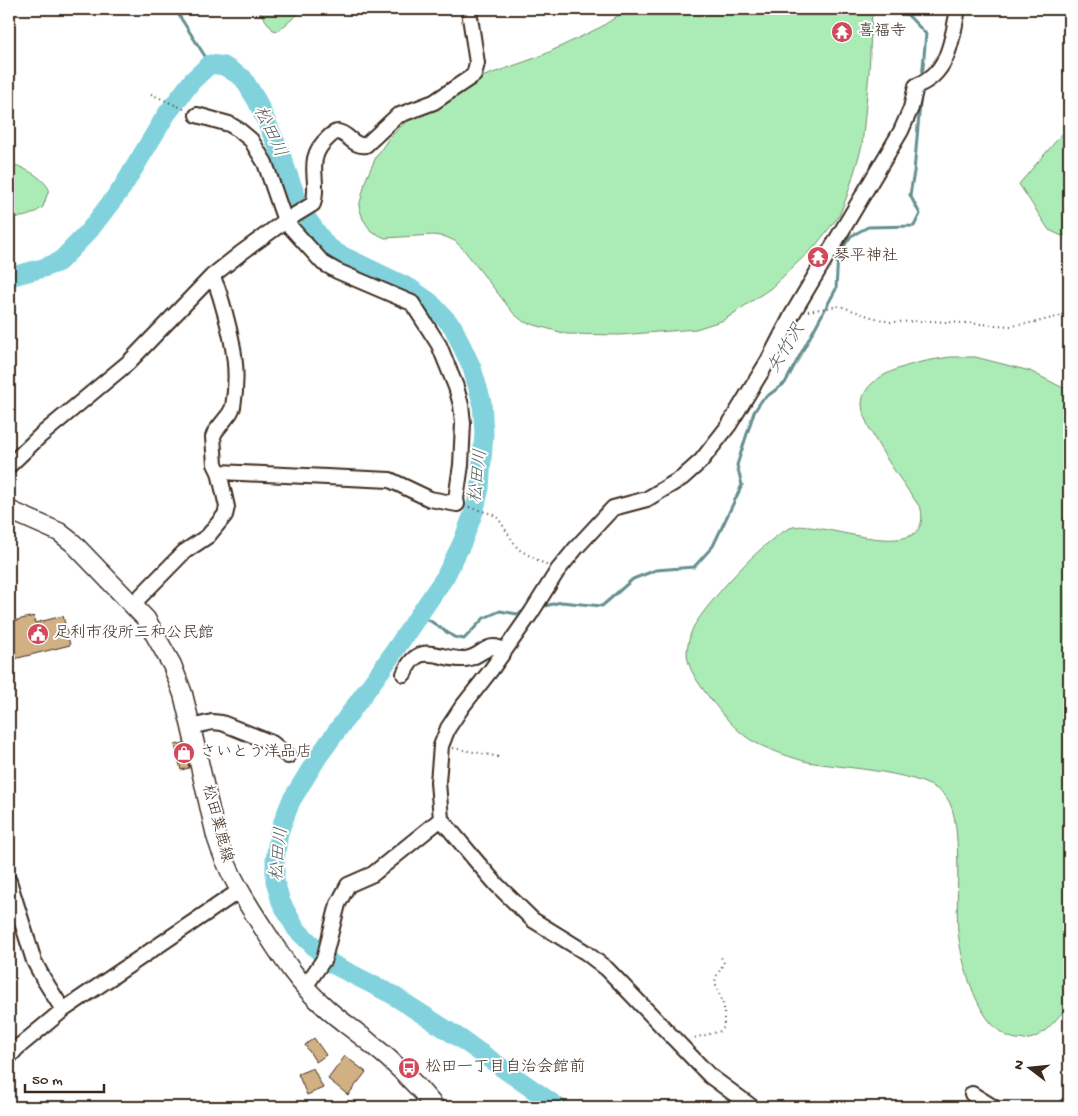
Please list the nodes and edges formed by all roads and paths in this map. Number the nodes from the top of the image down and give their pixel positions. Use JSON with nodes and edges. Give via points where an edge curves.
{"nodes":[{"id":1,"x":958,"y":9,"type":"edge"},
{"id":2,"x":470,"y":17,"type":"dead end"},
{"id":3,"x":151,"y":94,"type":"dead end"},
{"id":4,"x":198,"y":115,"type":"joint"},
{"id":5,"x":286,"y":221,"type":"junction"},
{"id":6,"x":212,"y":276,"type":"junction"},
{"id":7,"x":793,"y":313,"type":"junction"},
{"id":8,"x":1069,"y":314,"type":"edge"},
{"id":9,"x":9,"y":466,"type":"edge"},
{"id":10,"x":219,"y":472,"type":"junction"},
{"id":11,"x":457,"y":504,"type":"junction"},
{"id":12,"x":9,"y":510,"type":"edge"},
{"id":13,"x":558,"y":570,"type":"junction"},
{"id":14,"x":132,"y":604,"type":"junction"},
{"id":15,"x":504,"y":651,"type":"junction"},
{"id":16,"x":404,"y":674,"type":"dead end"},
{"id":17,"x":192,"y":727,"type":"junction"},
{"id":18,"x":441,"y":748,"type":"junction"},
{"id":19,"x":288,"y":756,"type":"dead end"},
{"id":20,"x":500,"y":757,"type":"dead end"},
{"id":21,"x":440,"y":819,"type":"junction"},
{"id":22,"x":9,"y":881,"type":"edge"},
{"id":23,"x":239,"y":890,"type":"junction"},
{"id":24,"x":721,"y":957,"type":"dead end"},
{"id":25,"x":305,"y":988,"type":"junction"},
{"id":26,"x":63,"y":1010,"type":"junction"},
{"id":27,"x":680,"y":1045,"type":"junction"},
{"id":28,"x":9,"y":1057,"type":"edge"},
{"id":29,"x":972,"y":1094,"type":"dead end"},
{"id":30,"x":1069,"y":1104,"type":"edge"},
{"id":31,"x":435,"y":1107,"type":"edge"},
{"id":32,"x":752,"y":1107,"type":"edge"},
{"id":33,"x":993,"y":1107,"type":"edge"},
{"id":34,"x":1066,"y":1107,"type":"edge"}],
"edges":[{"from":1,"to":7,"type":"street","via":[[944,63],[938,72],[916,86],[901,131]]},
{"from":2,"to":5,"type":"street","via":[[478,63],[474,75],[434,102],[397,116],[366,145],[355,144],[340,132],[335,132],[317,152],[313,175],[314,203]]},
{"from":3,"to":4,"type":"path"},
{"from":4,"to":5,"type":"street","via":[[229,124],[251,140],[266,163]]},
{"from":5,"to":6,"type":"street"},
{"from":5,"to":11,"type":"street","via":[[311,251],[331,268],[412,303],[430,330],[439,345],[461,405],[463,423]]},
{"from":6,"to":9,"type":"street","via":[[129,362]]},
{"from":6,"to":10,"type":"street","via":[[234,343],[236,366],[233,407],[213,437],[215,464]]},
{"from":7,"to":8,"type":"path","via":[[840,306],[890,322],[1011,326]]},
{"from":7,"to":13,"type":"street","via":[[729,425],[701,461],[662,491],[647,499],[613,508]]},
{"from":10,"to":11,"type":"street","via":[[390,480],[430,499]]},
{"from":10,"to":14,"type":"street","via":[[227,507],[225,515],[208,536],[184,552]]},
{"from":11,"to":13,"type":"path","via":[[492,514],[523,553]]},
{"from":12,"to":14,"type":"main road","name":"松田葉鹿線","via":[[59,532]]},
{"from":13,"to":15,"type":"street"},
{"from":14,"to":17,"type":"main road","name":"松田葉鹿線","via":[[146,619],[172,665]]},
{"from":15,"to":16,"type":"street","via":[[494,646],[466,659],[422,655],[414,658]]},
{"from":15,"to":18,"type":"street","via":[[448,728]]},
{"from":17,"to":19,"type":"street","via":[[222,723],[272,743]]},
{"from":17,"to":23,"type":"main road","name":"松田葉鹿線","via":[[216,836]]},
{"from":18,"to":20,"type":"path"},
{"from":18,"to":21,"type":"street","via":[[438,782]]},
{"from":21,"to":25,"type":"street","via":[[372,874],[348,885],[338,904],[324,959]]},
{"from":21,"to":27,"type":"street","via":[[516,904],[533,920],[607,969]]},
{"from":22,"to":26,"type":"street","via":[[34,961]]},
{"from":23,"to":25,"type":"main road","name":"松田葉鹿線"},
{"from":23,"to":26,"type":"street"},
{"from":24,"to":27,"type":"path","via":[[724,964],[715,982],[724,1007],[724,1029]]},
{"from":25,"to":31,"type":"main road","name":"松田葉鹿線","via":[[372,1044]]},
{"from":26,"to":28,"type":"street"},
{"from":27,"to":32,"type":"street","via":[[710,1076]]},
{"from":29,"to":33,"type":"street"},
{"from":30,"to":34,"type":"street"}]}
